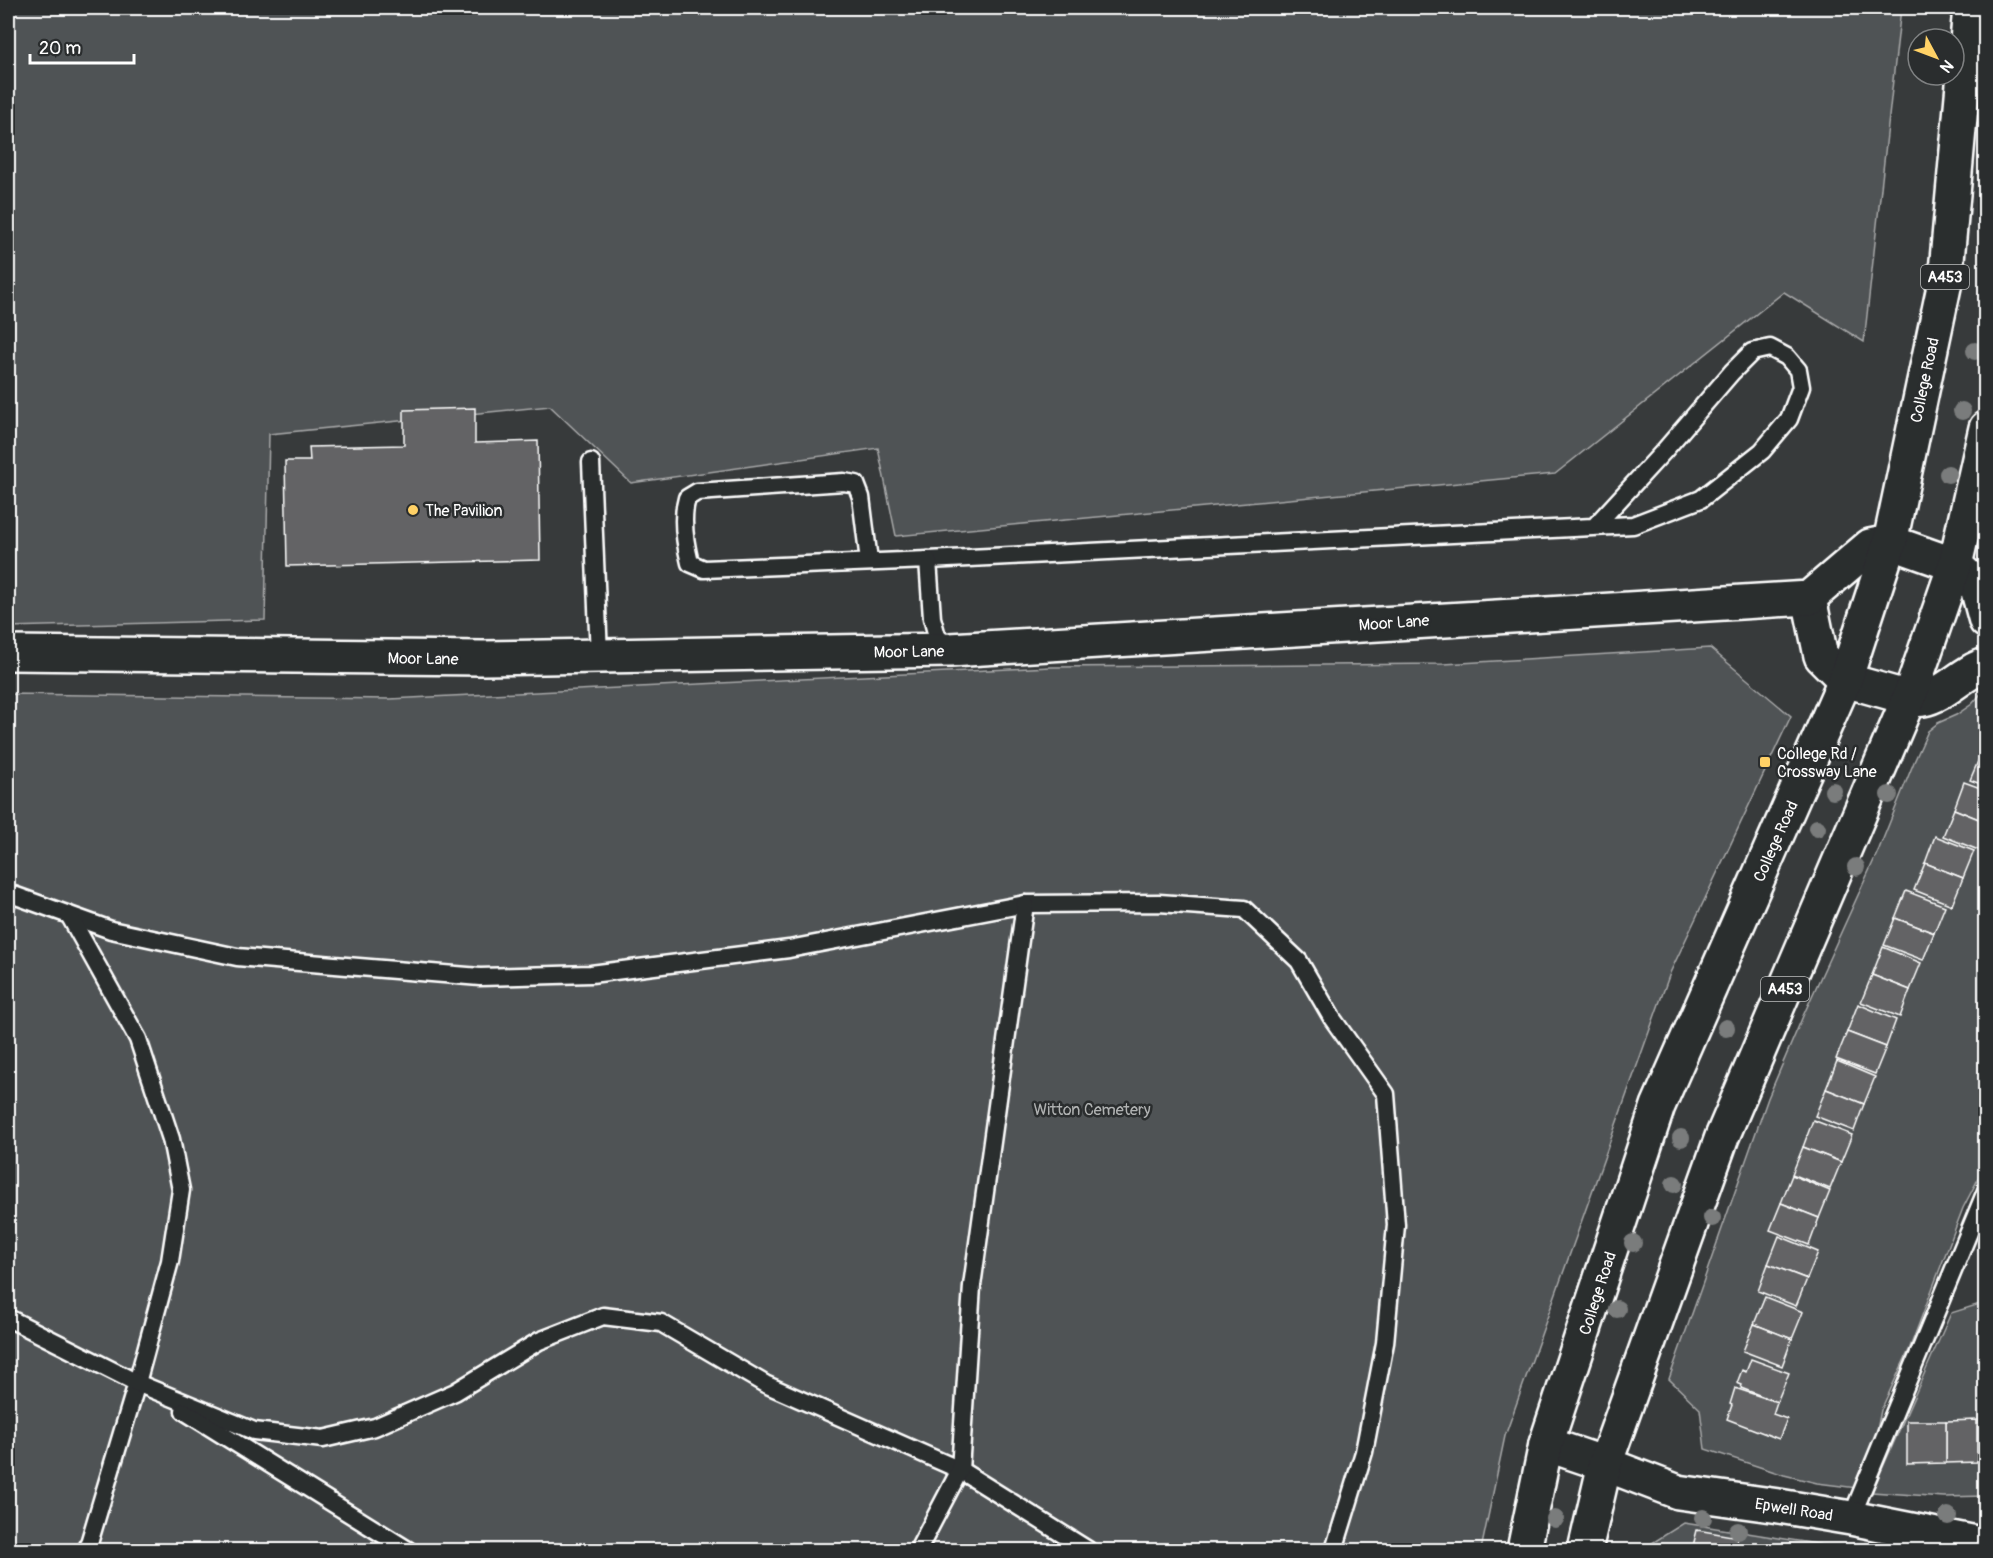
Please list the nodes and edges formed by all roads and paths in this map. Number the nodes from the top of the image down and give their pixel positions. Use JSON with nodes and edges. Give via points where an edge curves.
{"nodes":[{"id":1,"x":1970,"y":8,"type":"edge"},
{"id":2,"x":1986,"y":428,"type":"edge"},
{"id":3,"x":591,"y":462,"type":"dead end"},
{"id":4,"x":1594,"y":527,"type":"junction"},
{"id":5,"x":1890,"y":542,"type":"junction"},
{"id":6,"x":928,"y":560,"type":"junction"},
{"id":7,"x":869,"y":561,"type":"junction"},
{"id":8,"x":1955,"y":565,"type":"junction"},
{"id":9,"x":1809,"y":598,"type":"junction"},
{"id":10,"x":1986,"y":621,"type":"edge"},
{"id":11,"x":950,"y":650,"type":"junction"},
{"id":12,"x":8,"y":652,"type":"edge"},
{"id":13,"x":599,"y":656,"type":"junction"},
{"id":14,"x":1986,"y":665,"type":"edge"},
{"id":15,"x":1845,"y":680,"type":"junction"},
{"id":16,"x":1909,"y":698,"type":"junction"},
{"id":17,"x":8,"y":893,"type":"edge"},
{"id":18,"x":1025,"y":904,"type":"junction"},
{"id":19,"x":69,"y":915,"type":"junction"},
{"id":20,"x":1986,"y":1191,"type":"edge"},
{"id":21,"x":8,"y":1318,"type":"edge"},
{"id":22,"x":137,"y":1383,"type":"junction"},
{"id":23,"x":1546,"y":1444,"type":"junction"},
{"id":24,"x":1605,"y":1464,"type":"junction"},
{"id":25,"x":960,"y":1470,"type":"junction"},
{"id":26,"x":1851,"y":1518,"type":"junction"},
{"id":27,"x":1986,"y":1545,"type":"edge"},
{"id":28,"x":87,"y":1551,"type":"edge"},
{"id":29,"x":408,"y":1551,"type":"edge"},
{"id":30,"x":918,"y":1551,"type":"edge"},
{"id":31,"x":1088,"y":1551,"type":"edge"},
{"id":32,"x":1334,"y":1551,"type":"edge"},
{"id":33,"x":1524,"y":1551,"type":"edge"},
{"id":34,"x":1585,"y":1551,"type":"edge"}],
"edges":[{"from":1,"to":5,"type":"main road","name":"College Road","number":"A453","via":[[1945,282]]},
{"from":2,"to":8,"type":"main road","number":"A453"},
{"from":3,"to":13,"type":"lane"},
{"from":4,"to":4,"type":"lane","via":[[1633,525],[1701,499],[1762,451],[1789,419],[1801,387],[1798,370],[1787,357],[1770,348],[1752,352]]},
{"from":4,"to":6,"type":"lane"},
{"from":5,"to":8,"type":"main road"},
{"from":5,"to":9,"type":"main road","via":[[1870,546]]},
{"from":5,"to":15,"type":"main road","name":"College Road","number":"A453"},
{"from":6,"to":7,"type":"lane"},
{"from":6,"to":11,"type":"lane","via":[[932,618],[937,636]]},
{"from":7,"to":7,"type":"lane","via":[[704,569],[690,563],[684,508],[687,498],[697,492],[856,484]]},
{"from":8,"to":10,"type":"main road","via":[[1976,585]]},
{"from":8,"to":16,"type":"main road","number":"A453"},
{"from":9,"to":11,"type":"main road","name":"Moor Lane"},
{"from":9,"to":15,"type":"main road","via":[[1821,656]]},
{"from":11,"to":13,"type":"main road","name":"Moor Lane"},
{"from":12,"to":13,"type":"main road","name":"Moor Lane"},
{"from":14,"to":16,"type":"main road","via":[[1923,699]]},
{"from":15,"to":16,"type":"main road"},
{"from":15,"to":23,"type":"main road","name":"College Road","number":"A453","via":[[1658,1106]]},
{"from":16,"to":24,"type":"main road","number":"A453","via":[[1722,1137]]},
{"from":17,"to":19,"type":"lane"},
{"from":18,"to":19,"type":"lane","via":[[789,949],[591,974],[480,977],[237,957],[111,930]]},
{"from":18,"to":25,"type":"lane","via":[[972,1286]]},
{"from":18,"to":32,"type":"lane","via":[[1159,903],[1244,909],[1299,961],[1332,1017],[1386,1094],[1396,1225],[1385,1343],[1364,1452]]},
{"from":19,"to":22,"type":"lane","via":[[138,1039],[171,1139],[181,1190],[170,1261]]},
{"from":20,"to":26,"type":"lane"},
{"from":21,"to":22,"type":"lane"},
{"from":22,"to":25,"type":"lane","via":[[254,1431],[323,1439],[375,1427],[455,1392],[539,1341],[603,1316],[661,1323],[765,1384]]},
{"from":22,"to":28,"type":"lane"},
{"from":22,"to":29,"type":"lane"},
{"from":23,"to":24,"type":"main road","name":"Epwell Road"},
{"from":23,"to":33,"type":"main road","name":"College Road","number":"A453"},
{"from":24,"to":26,"type":"main road","name":"Epwell Road","via":[[1677,1492]]},
{"from":24,"to":34,"type":"main road","number":"A453"},
{"from":25,"to":30,"type":"lane"},
{"from":25,"to":31,"type":"lane"},
{"from":26,"to":27,"type":"main road","name":"Epwell Road"}]}
